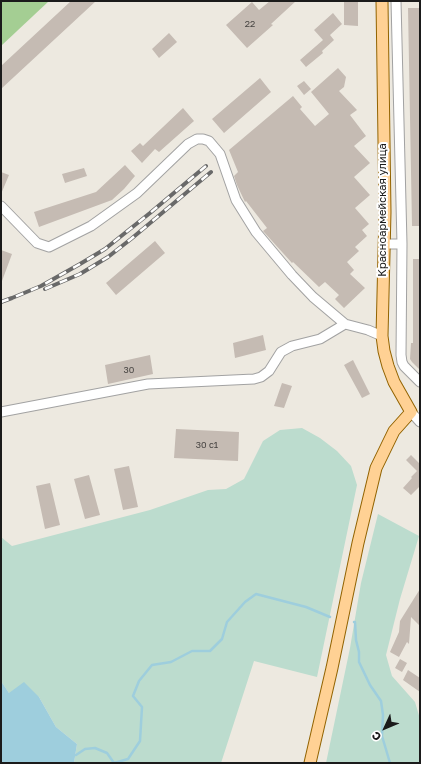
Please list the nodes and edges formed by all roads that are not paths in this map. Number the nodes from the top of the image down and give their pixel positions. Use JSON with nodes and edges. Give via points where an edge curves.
{"nodes":[{"id":1,"x":382,"y":1,"type":"edge"},
{"id":2,"x":396,"y":1,"type":"edge"},
{"id":3,"x":1,"y":206,"type":"edge"},
{"id":4,"x":384,"y":244,"type":"junction"},
{"id":5,"x":402,"y":244,"type":"junction"},
{"id":6,"x":344,"y":324,"type":"junction"},
{"id":7,"x":382,"y":336,"type":"junction"},
{"id":8,"x":420,"y":382,"type":"edge"},
{"id":9,"x":1,"y":412,"type":"edge"},
{"id":10,"x":412,"y":412,"type":"junction"},
{"id":11,"x":420,"y":422,"type":"edge"},
{"id":12,"x":310,"y":763,"type":"edge"}],
"edges":[{"from":1,"to":4,"type":"main road","name":"Красноармейская улица"},
{"from":2,"to":5,"type":"street"},
{"from":3,"to":6,"type":"street","via":[[37,243],[49,247],[91,226],[137,193],[188,144],[197,139],[210,141],[220,154],[236,200],[256,232],[313,297]]},
{"from":4,"to":5,"type":"street"},
{"from":4,"to":7,"type":"main road","name":"Красноармейская улица"},
{"from":5,"to":8,"type":"street","via":[[402,362]]},
{"from":6,"to":7,"type":"street"},
{"from":6,"to":9,"type":"street","via":[[320,339],[280,352],[268,371],[254,379],[148,384]]},
{"from":7,"to":10,"type":"main road","name":"Красноармейская улица","via":[[390,371],[402,398]]},
{"from":10,"to":11,"type":"street"},
{"from":10,"to":12,"type":"main road","via":[[394,431],[376,468]]}]}
